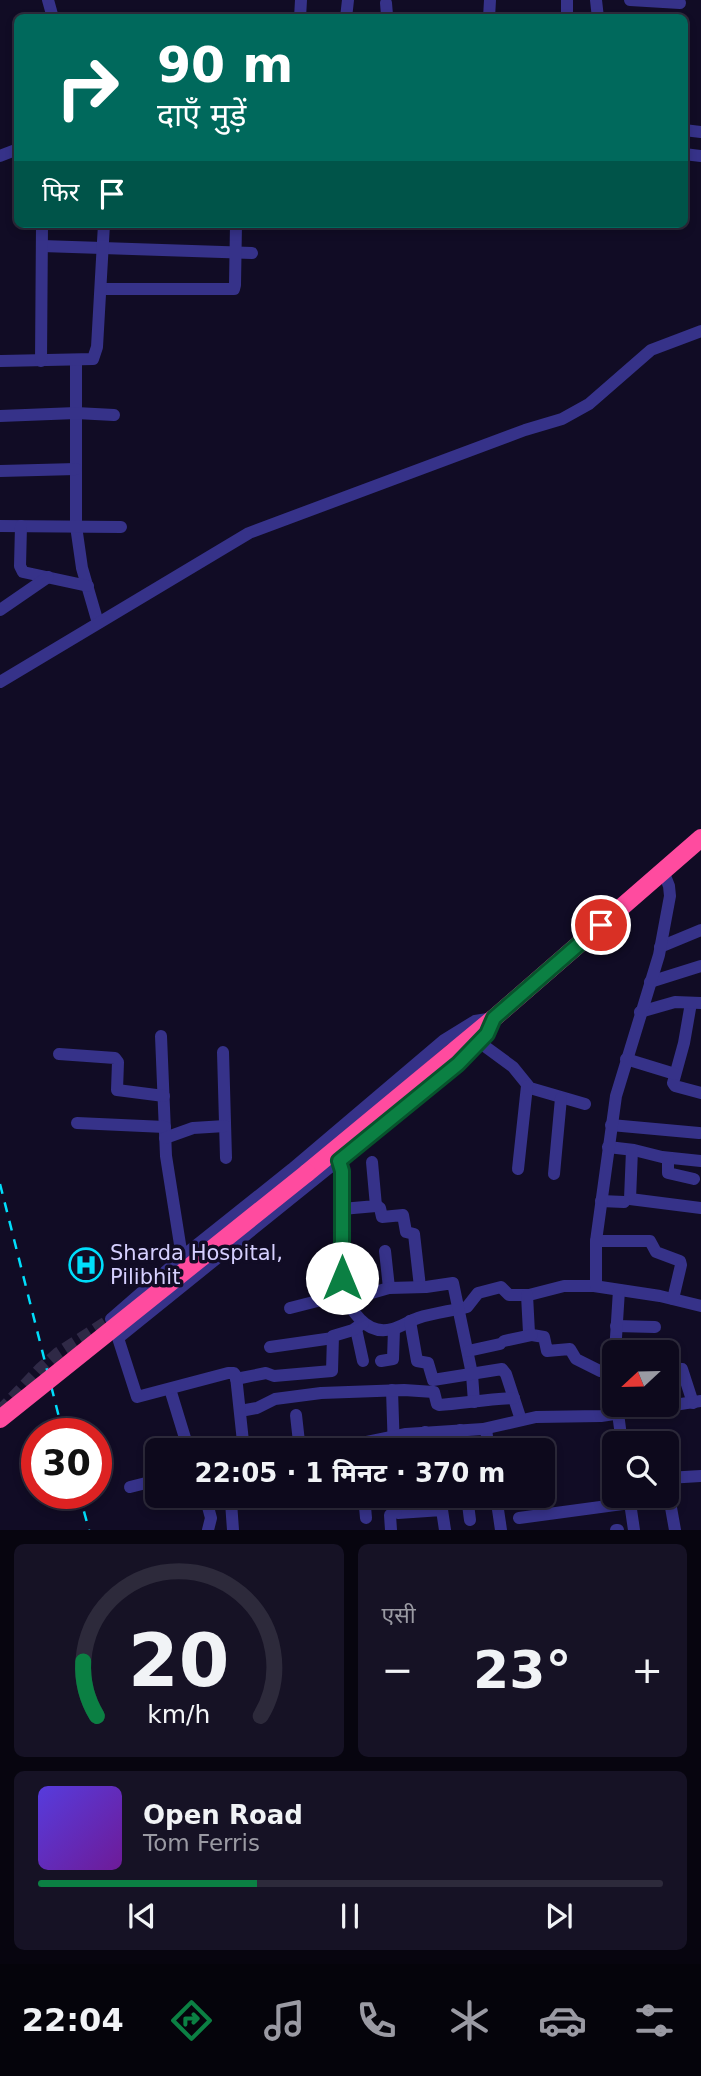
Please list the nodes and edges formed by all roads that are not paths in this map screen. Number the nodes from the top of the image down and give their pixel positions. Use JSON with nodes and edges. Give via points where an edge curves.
{"nodes":[{"id":1,"x":630,"y":0,"type":"edge"},
{"id":2,"x":386,"y":3,"type":"dead end"},
{"id":3,"x":680,"y":3,"type":"dead end"},
{"id":4,"x":387,"y":14,"type":"edge"},
{"id":5,"x":42,"y":228,"type":"edge"},
{"id":6,"x":104,"y":228,"type":"edge"},
{"id":7,"x":236,"y":228,"type":"edge"},
{"id":8,"x":42,"y":246,"type":"junction"},
{"id":9,"x":103,"y":249,"type":"junction"},
{"id":10,"x":235,"y":253,"type":"junction"},
{"id":11,"x":252,"y":253,"type":"dead end"},
{"id":12,"x":101,"y":289,"type":"junction"},
{"id":13,"x":701,"y":331,"type":"edge"},
{"id":14,"x":41,"y":360,"type":"junction"},
{"id":15,"x":76,"y":360,"type":"junction"},
{"id":16,"x":1,"y":361,"type":"edge"},
{"id":17,"x":76,"y":413,"type":"junction"},
{"id":18,"x":114,"y":415,"type":"dead end"},
{"id":19,"x":0,"y":416,"type":"edge"},
{"id":20,"x":76,"y":469,"type":"junction"},
{"id":21,"x":0,"y":471,"type":"edge"},
{"id":22,"x":0,"y":526,"type":"edge"},
{"id":23,"x":21,"y":526,"type":"junction"},
{"id":24,"x":76,"y":526,"type":"junction"},
{"id":25,"x":121,"y":527,"type":"dead end"},
{"id":26,"x":48,"y":578,"type":"junction"},
{"id":27,"x":88,"y":586,"type":"junction"},
{"id":28,"x":0,"y":610,"type":"edge"},
{"id":29,"x":98,"y":623,"type":"junction"},
{"id":30,"x":0,"y":682,"type":"edge"},
{"id":31,"x":701,"y":838,"type":"edge"},
{"id":32,"x":663,"y":871,"type":"junction"},
{"id":33,"x":701,"y":930,"type":"edge"},
{"id":34,"x":660,"y":947,"type":"junction"},
{"id":35,"x":701,"y":966,"type":"edge"},
{"id":36,"x":650,"y":982,"type":"junction"},
{"id":37,"x":696,"y":1003,"type":"edge"},
{"id":38,"x":640,"y":1012,"type":"junction"},
{"id":39,"x":494,"y":1018,"type":"junction"},
{"id":40,"x":161,"y":1036,"type":"dead end"},
{"id":41,"x":479,"y":1042,"type":"junction"},
{"id":42,"x":223,"y":1052,"type":"dead end"},
{"id":43,"x":59,"y":1054,"type":"dead end"},
{"id":44,"x":626,"y":1059,"type":"junction"},
{"id":45,"x":675,"y":1074,"type":"junction"},
{"id":46,"x":527,"y":1086,"type":"junction"},
{"id":47,"x":701,"y":1093,"type":"edge"},
{"id":48,"x":163,"y":1096,"type":"junction"},
{"id":49,"x":561,"y":1098,"type":"junction"},
{"id":50,"x":585,"y":1104,"type":"dead end"},
{"id":51,"x":77,"y":1123,"type":"dead end"},
{"id":52,"x":611,"y":1125,"type":"junction"},
{"id":53,"x":225,"y":1126,"type":"junction"},
{"id":54,"x":165,"y":1133,"type":"junction"},
{"id":55,"x":699,"y":1133,"type":"dead end"},
{"id":56,"x":608,"y":1147,"type":"junction"},
{"id":57,"x":632,"y":1150,"type":"junction"},
{"id":58,"x":226,"y":1158,"type":"dead end"},
{"id":59,"x":668,"y":1158,"type":"junction"},
{"id":60,"x":339,"y":1161,"type":"junction"},
{"id":61,"x":701,"y":1161,"type":"edge"},
{"id":62,"x":372,"y":1162,"type":"dead end"},
{"id":63,"x":518,"y":1169,"type":"dead end"},
{"id":64,"x":554,"y":1174,"type":"dead end"},
{"id":65,"x":694,"y":1179,"type":"dead end"},
{"id":66,"x":601,"y":1201,"type":"junction"},
{"id":67,"x":624,"y":1202,"type":"dead end"},
{"id":68,"x":376,"y":1205,"type":"junction"},
{"id":69,"x":701,"y":1208,"type":"edge"},
{"id":70,"x":342,"y":1209,"type":"junction"},
{"id":71,"x":596,"y":1241,"type":"junction"},
{"id":72,"x":385,"y":1251,"type":"dead end"},
{"id":73,"x":183,"y":1257,"type":"junction"},
{"id":74,"x":596,"y":1286,"type":"junction"},
{"id":75,"x":420,"y":1287,"type":"junction"},
{"id":76,"x":389,"y":1288,"type":"junction"},
{"id":77,"x":619,"y":1290,"type":"junction"},
{"id":78,"x":527,"y":1295,"type":"junction"},
{"id":79,"x":346,"y":1297,"type":"junction"},
{"id":80,"x":673,"y":1299,"type":"junction"},
{"id":81,"x":701,"y":1306,"type":"edge"},
{"id":82,"x":290,"y":1308,"type":"dead end"},
{"id":83,"x":459,"y":1309,"type":"junction"},
{"id":84,"x":111,"y":1319,"type":"tunnel mouth"},
{"id":85,"x":410,"y":1321,"type":"junction"},
{"id":86,"x":360,"y":1326,"type":"junction"},
{"id":87,"x":617,"y":1326,"type":"junction"},
{"id":88,"x":655,"y":1327,"type":"dead end"},
{"id":89,"x":394,"y":1329,"type":"junction"},
{"id":90,"x":531,"y":1335,"type":"junction"},
{"id":91,"x":333,"y":1338,"type":"junction"},
{"id":92,"x":616,"y":1340,"type":"edge"},
{"id":93,"x":270,"y":1347,"type":"dead end"},
{"id":94,"x":468,"y":1351,"type":"junction"},
{"id":95,"x":363,"y":1361,"type":"dead end"},
{"id":96,"x":381,"y":1361,"type":"dead end"},
{"id":97,"x":679,"y":1368,"type":"edge"},
{"id":98,"x":602,"y":1371,"type":"edge"},
{"id":99,"x":472,"y":1374,"type":"junction"},
{"id":100,"x":236,"y":1379,"type":"junction"},
{"id":101,"x":170,"y":1389,"type":"junction"},
{"id":102,"x":393,"y":1390,"type":"junction"},
{"id":103,"x":514,"y":1398,"type":"junction"},
{"id":104,"x":474,"y":1402,"type":"junction"},
{"id":105,"x":697,"y":1402,"type":"edge"},
{"id":106,"x":679,"y":1404,"type":"edge"},
{"id":107,"x":240,"y":1411,"type":"junction"},
{"id":108,"x":602,"y":1414,"type":"edge"},
{"id":109,"x":296,"y":1415,"type":"dead end"},
{"id":110,"x":0,"y":1419,"type":"edge"},
{"id":111,"x":521,"y":1420,"type":"junction"},
{"id":112,"x":486,"y":1429,"type":"junction"},
{"id":113,"x":460,"y":1430,"type":"junction"},
{"id":114,"x":425,"y":1432,"type":"junction"},
{"id":115,"x":393,"y":1437,"type":"junction"},
{"id":116,"x":186,"y":1438,"type":"edge"},
{"id":117,"x":243,"y":1438,"type":"edge"},
{"id":118,"x":299,"y":1438,"type":"edge"},
{"id":119,"x":390,"y":1438,"type":"edge"},
{"id":120,"x":426,"y":1438,"type":"edge"},
{"id":121,"x":461,"y":1438,"type":"edge"},
{"id":122,"x":487,"y":1438,"type":"edge"},
{"id":123,"x":701,"y":1476,"type":"edge"},
{"id":124,"x":679,"y":1477,"type":"edge"},
{"id":125,"x":145,"y":1483,"type":"edge"},
{"id":126,"x":130,"y":1487,"type":"dead end"},
{"id":127,"x":602,"y":1505,"type":"edge"},
{"id":128,"x":208,"y":1508,"type":"edge"},
{"id":129,"x":231,"y":1508,"type":"edge"},
{"id":130,"x":365,"y":1508,"type":"edge"},
{"id":131,"x":396,"y":1508,"type":"edge"},
{"id":132,"x":468,"y":1508,"type":"edge"},
{"id":133,"x":498,"y":1508,"type":"edge"},
{"id":134,"x":631,"y":1508,"type":"edge"},
{"id":135,"x":671,"y":1508,"type":"edge"},
{"id":136,"x":396,"y":1511,"type":"junction"},
{"id":137,"x":366,"y":1518,"type":"dead end"},
{"id":138,"x":519,"y":1518,"type":"dead end"},
{"id":139,"x":470,"y":1520,"type":"dead end"},
{"id":140,"x":208,"y":1530,"type":"edge"},
{"id":141,"x":233,"y":1530,"type":"edge"},
{"id":142,"x":391,"y":1530,"type":"edge"},
{"id":143,"x":445,"y":1530,"type":"edge"},
{"id":144,"x":501,"y":1530,"type":"edge"},
{"id":145,"x":634,"y":1530,"type":"edge"},
{"id":146,"x":675,"y":1530,"type":"edge"}],
"edges":[{"from":1,"to":3,"type":"street"},
{"from":2,"to":4,"type":"street"},
{"from":5,"to":8,"type":"street"},
{"from":6,"to":9,"type":"street"},
{"from":7,"to":10,"type":"street"},
{"from":8,"to":9,"type":"street"},
{"from":8,"to":14,"type":"street"},
{"from":9,"to":10,"type":"street"},
{"from":9,"to":12,"type":"street"},
{"from":10,"to":11,"type":"street"},
{"from":10,"to":12,"type":"street","via":[[235,285],[230,291]]},
{"from":12,"to":15,"type":"street","via":[[96,355]]},
{"from":13,"to":29,"type":"street","via":[[651,350],[589,404],[562,419],[249,533]]},
{"from":14,"to":15,"type":"street"},
{"from":14,"to":16,"type":"street"},
{"from":15,"to":17,"type":"street"},
{"from":17,"to":18,"type":"street"},
{"from":17,"to":19,"type":"street"},
{"from":17,"to":20,"type":"street"},
{"from":20,"to":21,"type":"street"},
{"from":20,"to":24,"type":"street"},
{"from":22,"to":23,"type":"street"},
{"from":23,"to":24,"type":"street"},
{"from":23,"to":26,"type":"street","via":[[21,570]]},
{"from":24,"to":25,"type":"street"},
{"from":24,"to":27,"type":"street"},
{"from":26,"to":27,"type":"street"},
{"from":26,"to":28,"type":"street"},
{"from":27,"to":29,"type":"street"},
{"from":29,"to":30,"type":"street"},
{"from":31,"to":32,"type":"highway"},
{"from":32,"to":34,"type":"street","via":[[670,897]]},
{"from":32,"to":39,"type":"highway"},
{"from":33,"to":34,"type":"street"},
{"from":34,"to":36,"type":"street"},
{"from":35,"to":36,"type":"street"},
{"from":36,"to":38,"type":"street"},
{"from":37,"to":38,"type":"street","via":[[675,1002]]},
{"from":37,"to":45,"type":"street"},
{"from":38,"to":44,"type":"street"},
{"from":39,"to":41,"type":"street"},
{"from":39,"to":73,"type":"street","via":[[475,1021],[443,1040]]},
{"from":39,"to":110,"type":"highway","bridge":true},
{"from":40,"to":48,"type":"street"},
{"from":41,"to":46,"type":"street","via":[[513,1068]]},
{"from":41,"to":60,"type":"street"},
{"from":42,"to":53,"type":"street"},
{"from":43,"to":48,"type":"street","via":[[116,1058],[117,1090]]},
{"from":44,"to":45,"type":"street"},
{"from":44,"to":52,"type":"street"},
{"from":45,"to":47,"type":"street","via":[[675,1086]]},
{"from":46,"to":49,"type":"street"},
{"from":46,"to":63,"type":"street"},
{"from":48,"to":54,"type":"street"},
{"from":49,"to":50,"type":"street"},
{"from":49,"to":64,"type":"street"},
{"from":51,"to":54,"type":"street"},
{"from":52,"to":55,"type":"street"},
{"from":52,"to":56,"type":"street"},
{"from":53,"to":54,"type":"street"},
{"from":53,"to":58,"type":"street"},
{"from":54,"to":73,"type":"street"},
{"from":56,"to":57,"type":"street"},
{"from":56,"to":66,"type":"street"},
{"from":57,"to":59,"type":"street"},
{"from":57,"to":69,"type":"street","via":[[630,1199]]},
{"from":59,"to":61,"type":"street"},
{"from":59,"to":65,"type":"street","via":[[668,1173]]},
{"from":60,"to":70,"type":"street"},
{"from":60,"to":101,"type":"street","via":[[120,1335],[117,1341],[135,1395]]},
{"from":62,"to":68,"type":"street"},
{"from":66,"to":67,"type":"street"},
{"from":66,"to":71,"type":"street"},
{"from":68,"to":70,"type":"street"},
{"from":68,"to":75,"type":"street","via":[[382,1217],[403,1215],[406,1233],[414,1234]]},
{"from":70,"to":79,"type":"street"},
{"from":71,"to":74,"type":"street"},
{"from":71,"to":80,"type":"street","via":[[650,1241],[656,1252],[680,1261]]},
{"from":72,"to":76,"type":"street"},
{"from":73,"to":84,"type":"street"},
{"from":74,"to":77,"type":"street"},
{"from":74,"to":78,"type":"street","via":[[564,1286]]},
{"from":75,"to":76,"type":"street"},
{"from":75,"to":83,"type":"street","via":[[453,1283]]},
{"from":76,"to":79,"type":"street"},
{"from":77,"to":80,"type":"street"},
{"from":77,"to":87,"type":"street"},
{"from":78,"to":83,"type":"street","via":[[509,1295],[501,1287],[478,1293],[470,1305]]},
{"from":78,"to":90,"type":"street"},
{"from":79,"to":82,"type":"street"},
{"from":79,"to":86,"type":"street"},
{"from":80,"to":81,"type":"street"},
{"from":83,"to":85,"type":"street"},
{"from":83,"to":94,"type":"street"},
{"from":85,"to":89,"type":"street"},
{"from":85,"to":99,"type":"street","via":[[417,1361],[428,1363],[433,1380]]},
{"from":86,"to":89,"type":"street"},
{"from":86,"to":91,"type":"street"},
{"from":86,"to":95,"type":"street"},
{"from":87,"to":88,"type":"street"},
{"from":87,"to":92,"type":"street"},
{"from":89,"to":96,"type":"street","via":[[393,1359]]},
{"from":90,"to":94,"type":"street"},
{"from":90,"to":98,"type":"street","via":[[544,1337],[547,1351],[570,1349],[576,1359]]},
{"from":91,"to":93,"type":"street"},
{"from":91,"to":100,"type":"street","via":[[332,1371]]},
{"from":94,"to":99,"type":"street"},
{"from":97,"to":105,"type":"street"},
{"from":99,"to":103,"type":"street","via":[[502,1370]]},
{"from":99,"to":104,"type":"street"},
{"from":100,"to":101,"type":"street","via":[[232,1372]]},
{"from":100,"to":107,"type":"street"},
{"from":101,"to":116,"type":"street"},
{"from":102,"to":104,"type":"street","via":[[434,1392],[439,1405]]},
{"from":102,"to":107,"type":"street","via":[[275,1399]]},
{"from":102,"to":115,"type":"street"},
{"from":103,"to":104,"type":"street"},
{"from":103,"to":111,"type":"street"},
{"from":105,"to":106,"type":"street"},
{"from":107,"to":117,"type":"street"},
{"from":108,"to":111,"type":"street"},
{"from":109,"to":118,"type":"street"},
{"from":111,"to":112,"type":"street"},
{"from":112,"to":113,"type":"street"},
{"from":112,"to":122,"type":"street"},
{"from":113,"to":114,"type":"street"},
{"from":113,"to":121,"type":"street"},
{"from":114,"to":115,"type":"street"},
{"from":114,"to":120,"type":"street"},
{"from":115,"to":119,"type":"street"},
{"from":123,"to":124,"type":"street"},
{"from":125,"to":126,"type":"street"},
{"from":127,"to":138,"type":"street"},
{"from":128,"to":140,"type":"street"},
{"from":129,"to":141,"type":"street"},
{"from":130,"to":137,"type":"street"},
{"from":131,"to":136,"type":"street"},
{"from":132,"to":139,"type":"street"},
{"from":133,"to":144,"type":"street"},
{"from":134,"to":145,"type":"street"},
{"from":135,"to":146,"type":"street"},
{"from":136,"to":142,"type":"street","via":[[390,1515]]},
{"from":136,"to":143,"type":"street","via":[[442,1510]]}]}
